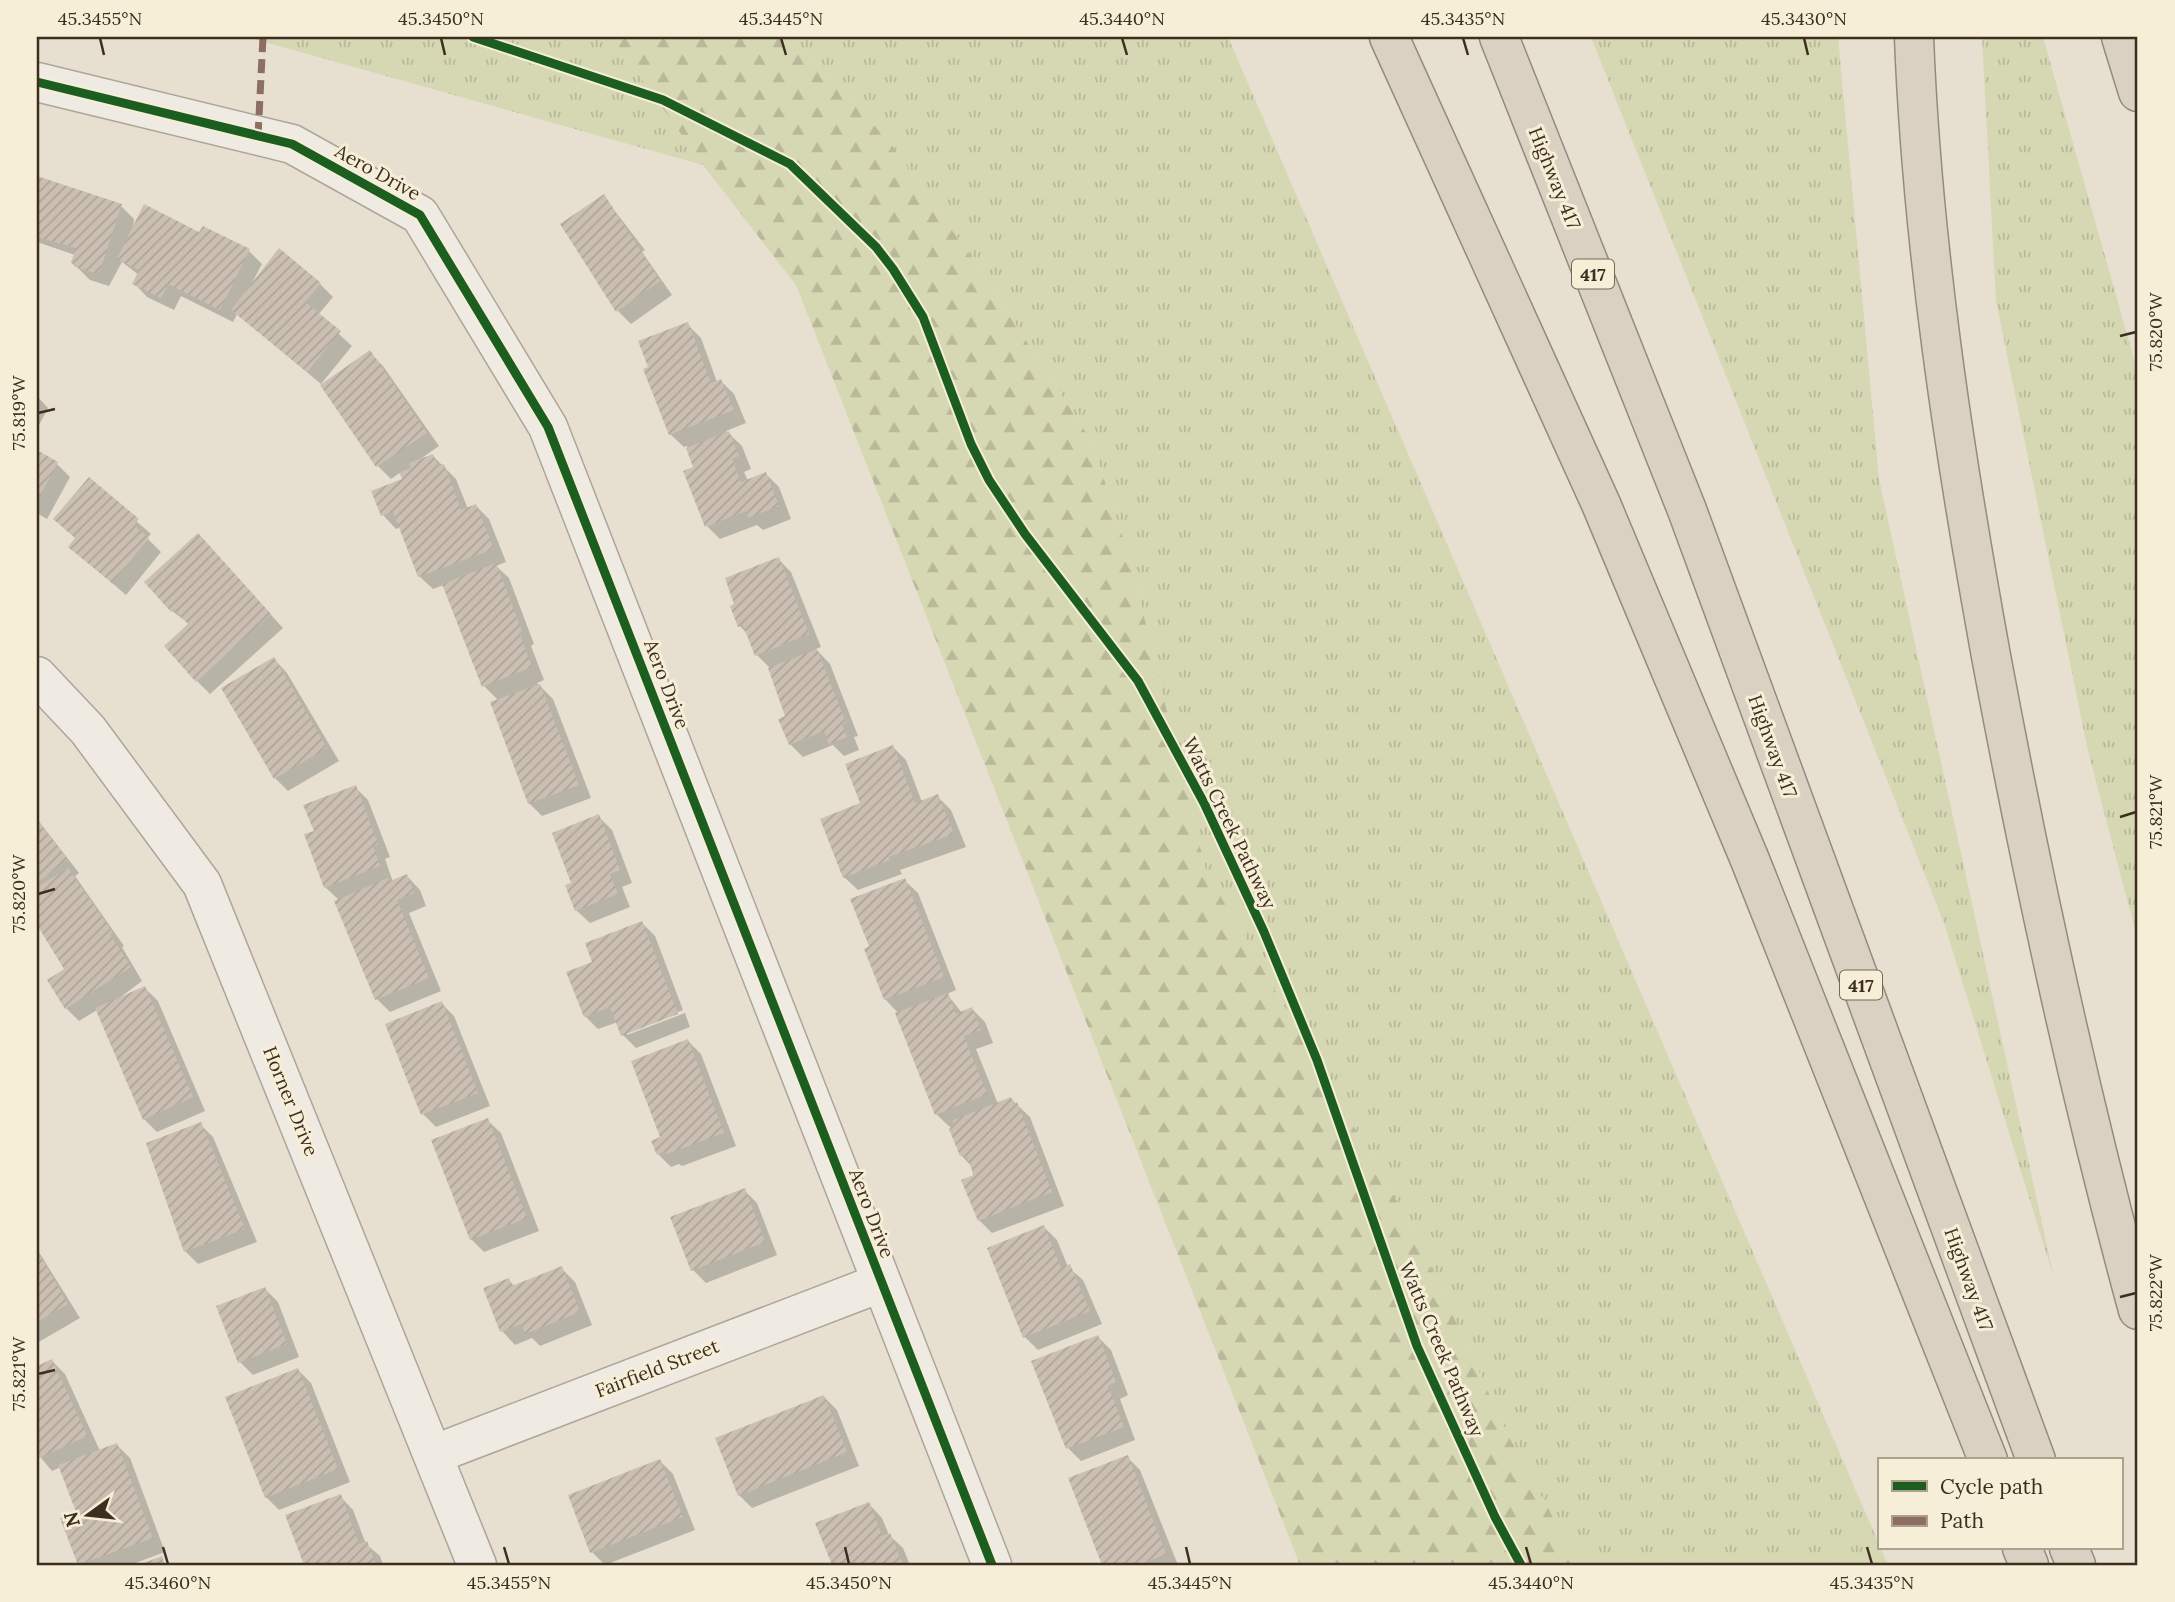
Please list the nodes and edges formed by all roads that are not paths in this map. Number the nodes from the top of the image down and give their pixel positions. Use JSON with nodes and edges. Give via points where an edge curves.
{"nodes":[{"id":1,"x":1389,"y":37,"type":"edge"},
{"id":2,"x":1499,"y":37,"type":"edge"},
{"id":3,"x":1914,"y":37,"type":"edge"},
{"id":4,"x":2121,"y":37,"type":"edge"},
{"id":5,"x":37,"y":82,"type":"edge"},
{"id":6,"x":2138,"y":92,"type":"edge"},
{"id":7,"x":37,"y":676,"type":"edge"},
{"id":8,"x":880,"y":1283,"type":"junction"},
{"id":9,"x":2138,"y":1310,"type":"edge"},
{"id":10,"x":435,"y":1454,"type":"junction"},
{"id":11,"x":1987,"y":1458,"type":"edge"},
{"id":12,"x":2035,"y":1458,"type":"edge"},
{"id":13,"x":477,"y":1565,"type":"edge"},
{"id":14,"x":992,"y":1565,"type":"edge"}],
"edges":[{"from":1,"to":11,"type":"highway","via":[[1606,517],[1750,860]]},
{"from":2,"to":12,"type":"highway","name":"Highway 417","number":"417","via":[[1687,510]]},
{"from":3,"to":9,"type":"highway","via":[[1931,253],[1977,579],[2055,978]]},
{"from":4,"to":6,"type":"highway"},
{"from":5,"to":8,"type":"street","name":"Aero Drive","via":[[292,144],[420,215],[548,427]]},
{"from":7,"to":10,"type":"street","name":"Horner Drive","via":[[88,730],[202,884]]},
{"from":8,"to":10,"type":"street","name":"Fairfield Street"},
{"from":8,"to":14,"type":"street","name":"Aero Drive"},
{"from":10,"to":13,"type":"street","name":"Horner Drive"}]}
